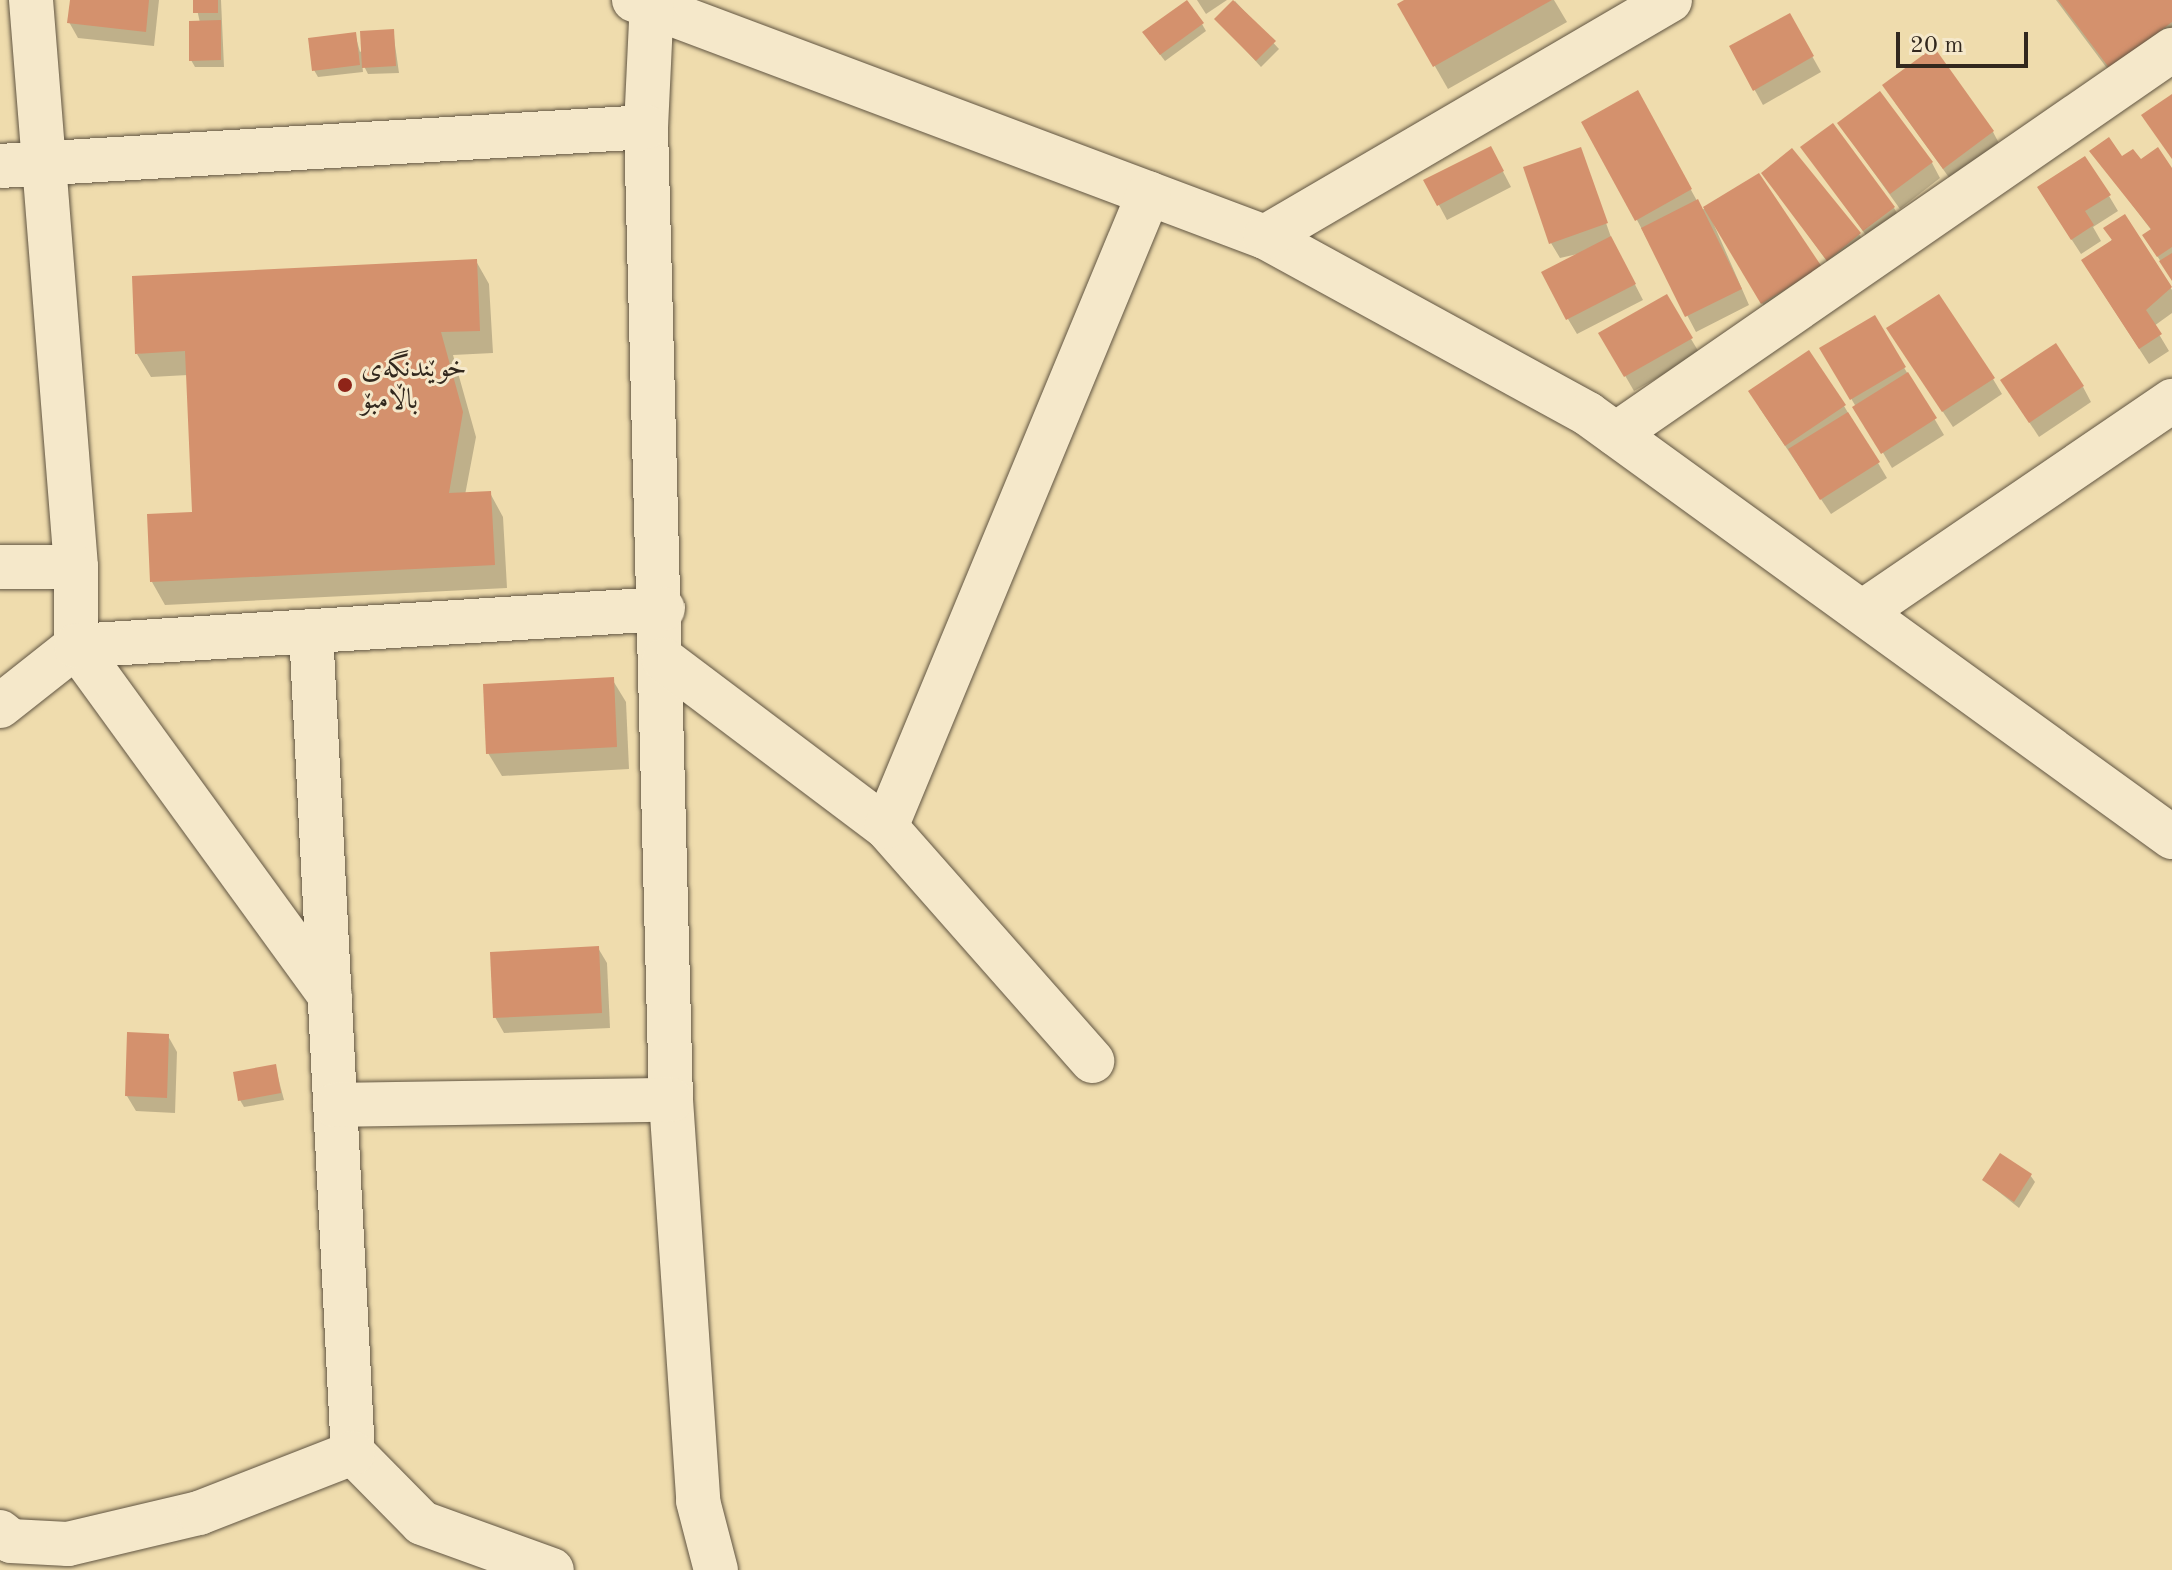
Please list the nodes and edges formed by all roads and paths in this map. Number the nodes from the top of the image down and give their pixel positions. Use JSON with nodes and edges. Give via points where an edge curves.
{"nodes":[{"id":1,"x":31,"y":0,"type":"edge"},
{"id":2,"x":645,"y":2,"type":"edge"},
{"id":3,"x":1640,"y":7,"type":"edge"},
{"id":4,"x":2172,"y":50,"type":"edge"},
{"id":5,"x":646,"y":127,"type":"junction"},
{"id":6,"x":0,"y":166,"type":"edge"},
{"id":7,"x":43,"y":167,"type":"junction"},
{"id":8,"x":1149,"y":193,"type":"junction"},
{"id":9,"x":1265,"y":237,"type":"junction"},
{"id":10,"x":2172,"y":401,"type":"edge"},
{"id":11,"x":1616,"y":434,"type":"junction"},
{"id":12,"x":0,"y":567,"type":"edge"},
{"id":13,"x":76,"y":567,"type":"junction"},
{"id":14,"x":663,"y":609,"type":"junction"},
{"id":15,"x":1864,"y":611,"type":"junction"},
{"id":16,"x":311,"y":631,"type":"junction"},
{"id":17,"x":76,"y":646,"type":"junction"},
{"id":18,"x":664,"y":660,"type":"junction"},
{"id":19,"x":0,"y":706,"type":"edge"},
{"id":20,"x":886,"y":827,"type":"junction"},
{"id":21,"x":2172,"y":837,"type":"edge"},
{"id":22,"x":330,"y":996,"type":"junction"},
{"id":23,"x":1092,"y":1061,"type":"dead end"},
{"id":24,"x":671,"y":1100,"type":"junction"},
{"id":25,"x":335,"y":1105,"type":"junction"},
{"id":26,"x":353,"y":1453,"type":"junction"},
{"id":27,"x":0,"y":1532,"type":"edge"},
{"id":28,"x":552,"y":1570,"type":"edge"},
{"id":29,"x":716,"y":1570,"type":"edge"}],
"edges":[{"from":1,"to":7,"type":"street"},
{"from":2,"to":5,"type":"street"},
{"from":2,"to":8,"type":"street"},
{"from":3,"to":9,"type":"street"},
{"from":4,"to":11,"type":"street"},
{"from":5,"to":7,"type":"street"},
{"from":5,"to":14,"type":"street"},
{"from":6,"to":7,"type":"street"},
{"from":7,"to":13,"type":"street"},
{"from":8,"to":9,"type":"street"},
{"from":8,"to":20,"type":"street"},
{"from":9,"to":11,"type":"street"},
{"from":10,"to":15,"type":"street"},
{"from":11,"to":15,"type":"street"},
{"from":12,"to":13,"type":"street"},
{"from":13,"to":17,"type":"street"},
{"from":14,"to":16,"type":"street"},
{"from":14,"to":18,"type":"street"},
{"from":15,"to":21,"type":"street"},
{"from":16,"to":17,"type":"street"},
{"from":16,"to":22,"type":"street"},
{"from":17,"to":19,"type":"street"},
{"from":17,"to":22,"type":"street"},
{"from":18,"to":20,"type":"street"},
{"from":18,"to":24,"type":"street"},
{"from":20,"to":23,"type":"street"},
{"from":22,"to":25,"type":"street"},
{"from":24,"to":25,"type":"street"},
{"from":24,"to":29,"type":"street","via":[[698,1501]]},
{"from":25,"to":26,"type":"street"},
{"from":26,"to":27,"type":"street","via":[[199,1513],[68,1544],[11,1541]]},
{"from":26,"to":28,"type":"street","via":[[422,1523]]}]}
